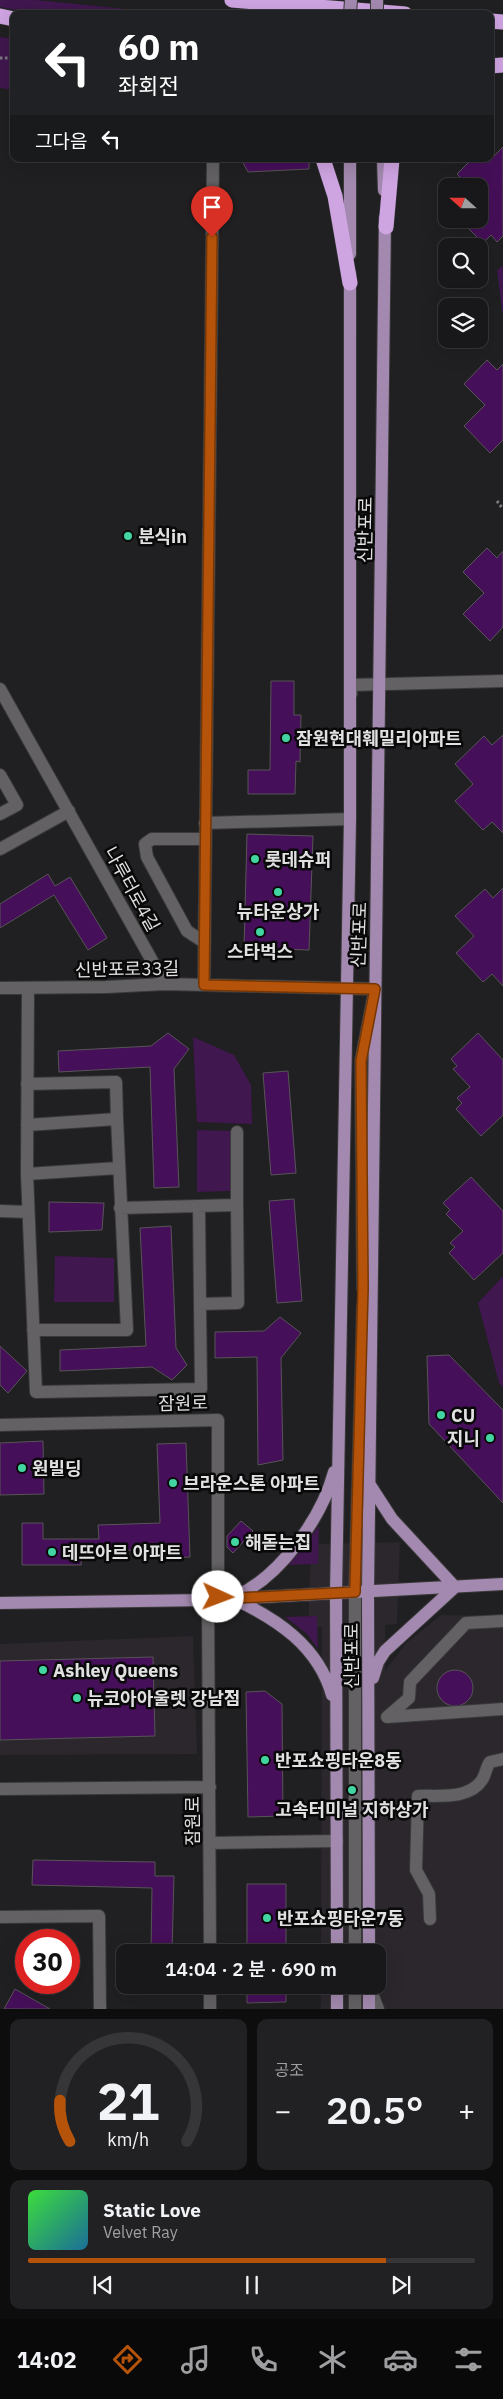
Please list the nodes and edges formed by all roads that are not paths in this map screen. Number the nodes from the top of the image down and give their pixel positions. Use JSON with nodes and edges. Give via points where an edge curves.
{"nodes":[{"id":1,"x":232,"y":0,"type":"edge"},
{"id":2,"x":356,"y":10,"type":"edge"},
{"id":3,"x":213,"y":162,"type":"edge"},
{"id":4,"x":325,"y":162,"type":"edge"},
{"id":5,"x":350,"y":162,"type":"edge"},
{"id":6,"x":382,"y":162,"type":"edge"},
{"id":7,"x":392,"y":162,"type":"edge"},
{"id":8,"x":386,"y":227,"type":"junction"},
{"id":9,"x":350,"y":283,"type":"junction"},
{"id":10,"x":503,"y":681,"type":"edge"},
{"id":11,"x":380,"y":683,"type":"junction"},
{"id":12,"x":350,"y":685,"type":"junction"},
{"id":13,"x":0,"y":689,"type":"edge"},
{"id":14,"x":0,"y":775,"type":"edge"},
{"id":15,"x":69,"y":811,"type":"junction"},
{"id":16,"x":0,"y":814,"type":"edge"},
{"id":17,"x":350,"y":819,"type":"junction"},
{"id":18,"x":205,"y":823,"type":"junction"},
{"id":19,"x":205,"y":839,"type":"junction"},
{"id":20,"x":0,"y":849,"type":"edge"},
{"id":21,"x":204,"y":942,"type":"junction"},
{"id":22,"x":165,"y":984,"type":"junction"},
{"id":23,"x":204,"y":985,"type":"junction"},
{"id":24,"x":0,"y":988,"type":"edge"},
{"id":25,"x":28,"y":988,"type":"junction"},
{"id":26,"x":347,"y":989,"type":"junction"},
{"id":27,"x":375,"y":989,"type":"junction"},
{"id":28,"x":27,"y":1084,"type":"junction"},
{"id":29,"x":117,"y":1119,"type":"junction"},
{"id":30,"x":27,"y":1125,"type":"junction"},
{"id":31,"x":237,"y":1132,"type":"dead end"},
{"id":32,"x":118,"y":1168,"type":"junction"},
{"id":33,"x":27,"y":1174,"type":"junction"},
{"id":34,"x":238,"y":1205,"type":"junction"},
{"id":35,"x":199,"y":1206,"type":"junction"},
{"id":36,"x":120,"y":1208,"type":"junction"},
{"id":37,"x":0,"y":1211,"type":"edge"},
{"id":38,"x":28,"y":1212,"type":"junction"},
{"id":39,"x":363,"y":1288,"type":"junction"},
{"id":40,"x":200,"y":1304,"type":"junction"},
{"id":41,"x":372,"y":1328,"type":"junction"},
{"id":42,"x":33,"y":1330,"type":"junction"},
{"id":43,"x":0,"y":1425,"type":"edge"},
{"id":44,"x":339,"y":1455,"type":"junction"},
{"id":45,"x":370,"y":1485,"type":"junction"},
{"id":46,"x":503,"y":1584,"type":"edge"},
{"id":47,"x":455,"y":1587,"type":"junction"},
{"id":48,"x":362,"y":1592,"type":"junction"},
{"id":49,"x":336,"y":1593,"type":"junction"},
{"id":50,"x":232,"y":1598,"type":"junction"},
{"id":51,"x":213,"y":1599,"type":"junction"},
{"id":52,"x":0,"y":1603,"type":"edge"},
{"id":53,"x":503,"y":1621,"type":"edge"},
{"id":54,"x":336,"y":1708,"type":"junction"},
{"id":55,"x":503,"y":1710,"type":"edge"},
{"id":56,"x":387,"y":1717,"type":"junction"},
{"id":57,"x":368,"y":1721,"type":"junction"},
{"id":58,"x":503,"y":1759,"type":"edge"},
{"id":59,"x":210,"y":1787,"type":"junction"},
{"id":60,"x":0,"y":1789,"type":"edge"},
{"id":61,"x":336,"y":1841,"type":"junction"},
{"id":62,"x":210,"y":1843,"type":"junction"},
{"id":63,"x":0,"y":1917,"type":"edge"},
{"id":64,"x":430,"y":1919,"type":"dead end"},
{"id":65,"x":210,"y":1944,"type":"edge"},
{"id":66,"x":337,"y":1944,"type":"edge"},
{"id":67,"x":355,"y":1944,"type":"edge"},
{"id":68,"x":369,"y":1944,"type":"edge"},
{"id":69,"x":210,"y":1994,"type":"edge"},
{"id":70,"x":337,"y":1994,"type":"edge"},
{"id":71,"x":355,"y":1994,"type":"edge"},
{"id":72,"x":369,"y":1994,"type":"edge"},
{"id":73,"x":372,"y":1994,"type":"edge"},
{"id":74,"x":100,"y":2009,"type":"edge"},
{"id":75,"x":210,"y":2009,"type":"edge"},
{"id":76,"x":337,"y":2009,"type":"edge"},
{"id":77,"x":355,"y":2009,"type":"edge"},
{"id":78,"x":369,"y":2009,"type":"edge"},
{"id":79,"x":378,"y":2009,"type":"edge"}],
"edges":[{"from":1,"to":2,"type":"highway"},
{"from":3,"to":18,"type":"street"},
{"from":4,"to":9,"type":"highway","via":[[335,196]]},
{"from":5,"to":9,"type":"main road","name":"신반포로"},
{"from":6,"to":8,"type":"main road","name":"신반포로"},
{"from":7,"to":8,"type":"highway"},
{"from":8,"to":11,"type":"main road","name":"신반포로"},
{"from":9,"to":12,"type":"main road","name":"신반포로"},
{"from":10,"to":11,"type":"street"},
{"from":11,"to":12,"type":"street"},
{"from":11,"to":27,"type":"main road","name":"신반포로"},
{"from":12,"to":17,"type":"main road","name":"신반포로"},
{"from":12,"to":26,"type":"street","via":[[355,739],[352,955]]},
{"from":13,"to":15,"type":"street","name":"나루터로4길"},
{"from":14,"to":16,"type":"street","via":[[16,805]]},
{"from":15,"to":20,"type":"street"},
{"from":15,"to":22,"type":"street","name":"나루터로4길"},
{"from":17,"to":18,"type":"street"},
{"from":17,"to":26,"type":"main road","name":"신반포로"},
{"from":18,"to":19,"type":"street"},
{"from":19,"to":21,"type":"street"},
{"from":19,"to":21,"type":"street","via":[[152,839],[145,844],[147,857],[187,931]]},
{"from":21,"to":23,"type":"street"},
{"from":22,"to":23,"type":"street","name":"신반포로33길"},
{"from":22,"to":25,"type":"street","name":"신반포로33길"},
{"from":23,"to":26,"type":"street","name":"신반포로33길"},
{"from":24,"to":25,"type":"street","name":"신반포로33길"},
{"from":25,"to":28,"type":"street"},
{"from":26,"to":27,"type":"street","name":"신반포로33길"},
{"from":26,"to":44,"type":"main road","name":"신반포로"},
{"from":27,"to":39,"type":"street","via":[[361,1061]]},
{"from":27,"to":41,"type":"main road","name":"신반포로"},
{"from":28,"to":29,"type":"street","via":[[116,1082]]},
{"from":28,"to":30,"type":"street"},
{"from":29,"to":30,"type":"street"},
{"from":29,"to":32,"type":"street"},
{"from":30,"to":33,"type":"street"},
{"from":31,"to":34,"type":"street"},
{"from":32,"to":33,"type":"street"},
{"from":32,"to":36,"type":"street"},
{"from":33,"to":38,"type":"street"},
{"from":34,"to":35,"type":"street"},
{"from":34,"to":40,"type":"street","via":[[238,1303]]},
{"from":35,"to":36,"type":"street"},
{"from":35,"to":40,"type":"street"},
{"from":36,"to":42,"type":"street","via":[[127,1330]]},
{"from":37,"to":38,"type":"street"},
{"from":38,"to":42,"type":"street"},
{"from":39,"to":41,"type":"street"},
{"from":39,"to":48,"type":"street"},
{"from":40,"to":42,"type":"street","via":[[201,1389],[36,1392]]},
{"from":41,"to":45,"type":"main road","name":"신반포로"},
{"from":43,"to":51,"type":"street","name":"잠원로","via":[[218,1420]]},
{"from":44,"to":49,"type":"main road","name":"신반포로"},
{"from":44,"to":50,"type":"main road","via":[[327,1496],[306,1532],[266,1576]]},
{"from":45,"to":47,"type":"main road","via":[[392,1519]]},
{"from":45,"to":48,"type":"main road","name":"신반포로"},
{"from":46,"to":47,"type":"main road"},
{"from":47,"to":48,"type":"main road"},
{"from":47,"to":57,"type":"main road","via":[[382,1654],[373,1676]]},
{"from":48,"to":49,"type":"main road"},
{"from":48,"to":57,"type":"main road","name":"신반포로"},
{"from":48,"to":67,"type":"street"},
{"from":49,"to":50,"type":"main road"},
{"from":49,"to":54,"type":"main road","name":"신반포로"},
{"from":50,"to":51,"type":"main road"},
{"from":50,"to":54,"type":"main road","via":[[270,1617],[306,1648],[324,1672]]},
{"from":51,"to":52,"type":"main road"},
{"from":51,"to":59,"type":"street","name":"잠원로"},
{"from":53,"to":56,"type":"street","via":[[466,1623],[410,1682],[409,1698]]},
{"from":54,"to":61,"type":"main road","name":"신반포로"},
{"from":55,"to":56,"type":"street"},
{"from":56,"to":57,"type":"street"},
{"from":57,"to":68,"type":"main road","name":"신반포로"},
{"from":58,"to":64,"type":"street","via":[[490,1762],[481,1781],[470,1791],[457,1795],[418,1796],[416,1870],[429,1894]]},
{"from":59,"to":60,"type":"street"},
{"from":59,"to":62,"type":"street","name":"잠원로"},
{"from":61,"to":62,"type":"street"},
{"from":61,"to":66,"type":"main road","name":"신반포로"},
{"from":62,"to":65,"type":"street","name":"잠원로"},
{"from":63,"to":74,"type":"street","via":[[99,1916]]},
{"from":69,"to":75,"type":"street"},
{"from":70,"to":76,"type":"main road"},
{"from":71,"to":77,"type":"street"},
{"from":72,"to":78,"type":"main road"},
{"from":73,"to":79,"type":"street"}]}
